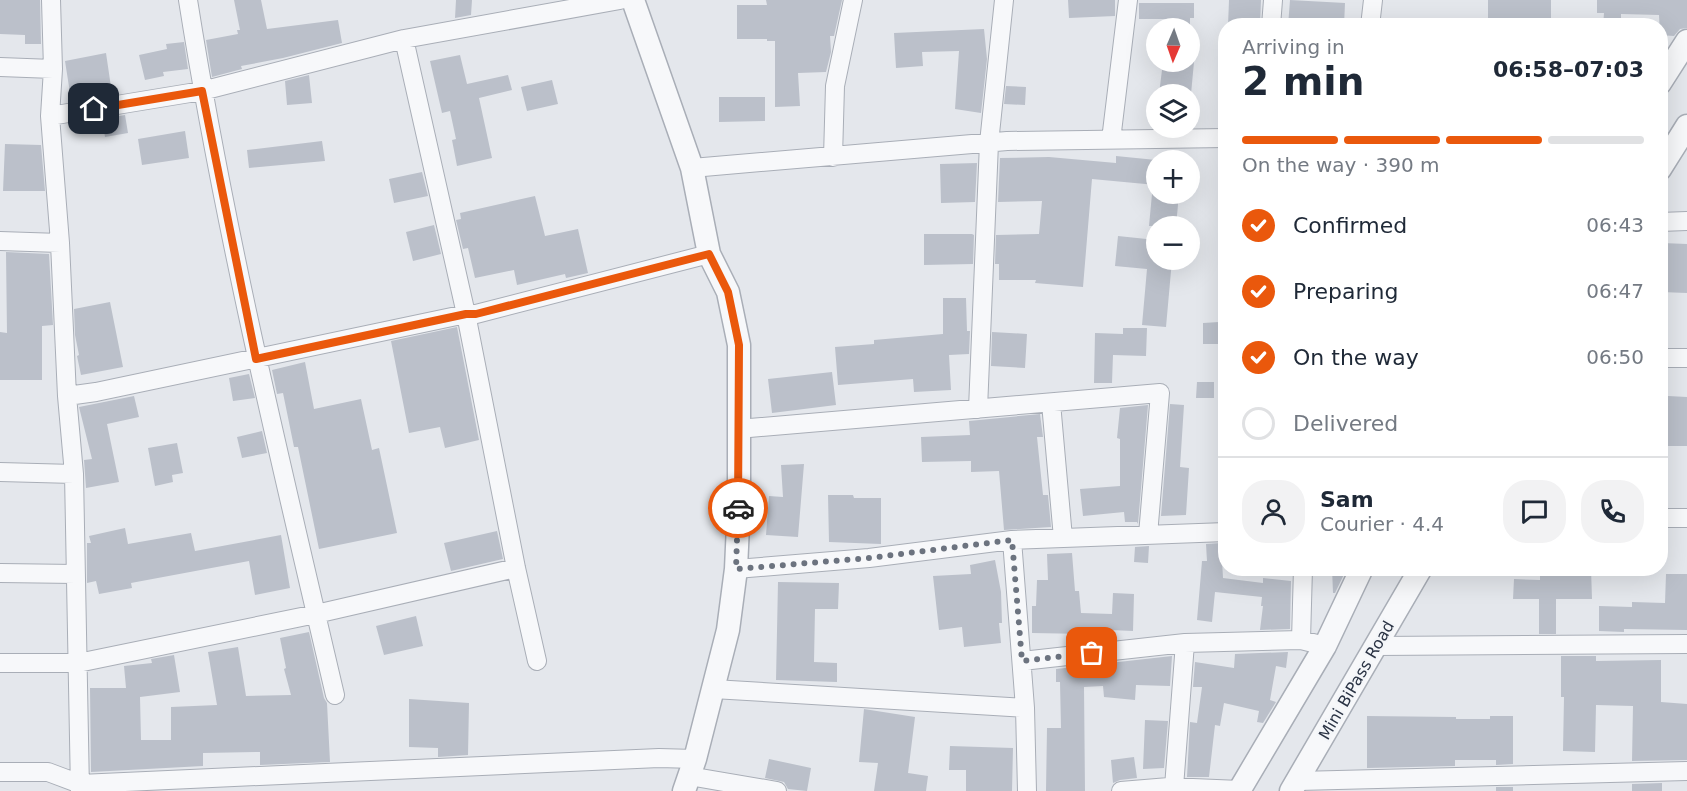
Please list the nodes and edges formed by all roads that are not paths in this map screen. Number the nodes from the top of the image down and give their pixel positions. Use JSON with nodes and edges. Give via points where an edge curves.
{"nodes":[{"id":1,"x":51,"y":0,"type":"edge"},
{"id":2,"x":188,"y":0,"type":"edge"},
{"id":3,"x":620,"y":0,"type":"edge"},
{"id":4,"x":633,"y":0,"type":"edge"},
{"id":5,"x":853,"y":0,"type":"edge"},
{"id":6,"x":1004,"y":0,"type":"edge"},
{"id":7,"x":1128,"y":0,"type":"edge"},
{"id":8,"x":1273,"y":0,"type":"edge"},
{"id":9,"x":1373,"y":0,"type":"edge"},
{"id":10,"x":1272,"y":18,"type":"edge"},
{"id":11,"x":1371,"y":18,"type":"edge"},
{"id":12,"x":404,"y":39,"type":"junction"},
{"id":13,"x":1687,"y":41,"type":"edge"},
{"id":14,"x":0,"y":67,"type":"edge"},
{"id":15,"x":52,"y":69,"type":"junction"},
{"id":16,"x":1668,"y":71,"type":"edge"},
{"id":17,"x":202,"y":91,"type":"junction"},
{"id":18,"x":50,"y":116,"type":"junction"},
{"id":19,"x":1687,"y":126,"type":"edge"},
{"id":20,"x":1218,"y":138,"type":"edge"},
{"id":21,"x":1111,"y":140,"type":"junction"},
{"id":22,"x":989,"y":142,"type":"junction"},
{"id":23,"x":1668,"y":156,"type":"edge"},
{"id":24,"x":833,"y":157,"type":"junction"},
{"id":25,"x":692,"y":168,"type":"junction"},
{"id":26,"x":1687,"y":221,"type":"edge"},
{"id":27,"x":1668,"y":222,"type":"edge"},
{"id":28,"x":0,"y":242,"type":"edge"},
{"id":29,"x":60,"y":243,"type":"junction"},
{"id":30,"x":709,"y":254,"type":"junction"},
{"id":31,"x":466,"y":314,"type":"junction"},
{"id":32,"x":1668,"y":358,"type":"edge"},
{"id":33,"x":1687,"y":358,"type":"edge"},
{"id":34,"x":256,"y":359,"type":"junction"},
{"id":35,"x":67,"y":396,"type":"junction"},
{"id":36,"x":1051,"y":403,"type":"junction"},
{"id":37,"x":978,"y":409,"type":"junction"},
{"id":38,"x":738,"y":429,"type":"junction"},
{"id":39,"x":0,"y":472,"type":"edge"},
{"id":40,"x":74,"y":474,"type":"junction"},
{"id":41,"x":1668,"y":518,"type":"edge"},
{"id":42,"x":1687,"y":518,"type":"edge"},
{"id":43,"x":1218,"y":532,"type":"edge"},
{"id":44,"x":1148,"y":535,"type":"junction"},
{"id":45,"x":1063,"y":538,"type":"junction"},
{"id":46,"x":1012,"y":540,"type":"junction"},
{"id":47,"x":516,"y":568,"type":"junction"},
{"id":48,"x":736,"y":569,"type":"junction"},
{"id":49,"x":0,"y":573,"type":"edge"},
{"id":50,"x":76,"y":574,"type":"junction"},
{"id":51,"x":1304,"y":576,"type":"edge"},
{"id":52,"x":1358,"y":576,"type":"edge"},
{"id":53,"x":1416,"y":576,"type":"edge"},
{"id":54,"x":316,"y":614,"type":"junction"},
{"id":55,"x":1301,"y":640,"type":"junction"},
{"id":56,"x":1185,"y":643,"type":"junction"},
{"id":57,"x":1687,"y":644,"type":"edge"},
{"id":58,"x":1325,"y":646,"type":"junction"},
{"id":59,"x":1376,"y":646,"type":"junction"},
{"id":60,"x":537,"y":661,"type":"dead end"},
{"id":61,"x":1022,"y":661,"type":"junction"},
{"id":62,"x":0,"y":663,"type":"edge"},
{"id":63,"x":78,"y":663,"type":"junction"},
{"id":64,"x":713,"y":689,"type":"junction"},
{"id":65,"x":335,"y":695,"type":"dead end"},
{"id":66,"x":1024,"y":708,"type":"junction"},
{"id":67,"x":1687,"y":771,"type":"edge"},
{"id":68,"x":0,"y":772,"type":"edge"},
{"id":69,"x":689,"y":775,"type":"edge"},
{"id":70,"x":1295,"y":786,"type":"edge"},
{"id":71,"x":80,"y":787,"type":"edge"},
{"id":72,"x":1174,"y":787,"type":"junction"},
{"id":73,"x":1240,"y":790,"type":"edge"},
{"id":74,"x":777,"y":791,"type":"edge"},
{"id":75,"x":1027,"y":791,"type":"edge"},
{"id":76,"x":1121,"y":791,"type":"edge"}],
"edges":[{"from":1,"to":15,"type":"street"},
{"from":2,"to":17,"type":"street"},
{"from":3,"to":12,"type":"street"},
{"from":4,"to":25,"type":"street"},
{"from":5,"to":24,"type":"street","via":[[835,86]]},
{"from":6,"to":22,"type":"street"},
{"from":7,"to":21,"type":"street"},
{"from":8,"to":10,"type":"street"},
{"from":9,"to":11,"type":"street"},
{"from":12,"to":17,"type":"street"},
{"from":12,"to":31,"type":"street"},
{"from":13,"to":16,"type":"street"},
{"from":14,"to":15,"type":"street"},
{"from":15,"to":18,"type":"street"},
{"from":17,"to":18,"type":"street"},
{"from":17,"to":34,"type":"street"},
{"from":18,"to":29,"type":"street"},
{"from":19,"to":23,"type":"street"},
{"from":20,"to":21,"type":"street"},
{"from":21,"to":22,"type":"street"},
{"from":22,"to":24,"type":"street"},
{"from":22,"to":37,"type":"street"},
{"from":24,"to":25,"type":"street"},
{"from":25,"to":30,"type":"street"},
{"from":26,"to":27,"type":"street"},
{"from":28,"to":29,"type":"street"},
{"from":29,"to":35,"type":"street"},
{"from":30,"to":31,"type":"street"},
{"from":30,"to":38,"type":"street","via":[[728,292],[739,345]]},
{"from":31,"to":34,"type":"street"},
{"from":31,"to":47,"type":"street"},
{"from":32,"to":33,"type":"street"},
{"from":34,"to":35,"type":"street"},
{"from":34,"to":54,"type":"street"},
{"from":35,"to":40,"type":"street"},
{"from":36,"to":37,"type":"street"},
{"from":36,"to":44,"type":"street","via":[[1160,393]]},
{"from":36,"to":45,"type":"street"},
{"from":37,"to":38,"type":"street"},
{"from":38,"to":48,"type":"street"},
{"from":39,"to":40,"type":"street"},
{"from":40,"to":50,"type":"street"},
{"from":41,"to":42,"type":"street"},
{"from":43,"to":44,"type":"street"},
{"from":44,"to":45,"type":"street"},
{"from":45,"to":46,"type":"street"},
{"from":46,"to":48,"type":"street"},
{"from":46,"to":61,"type":"street"},
{"from":47,"to":54,"type":"street"},
{"from":47,"to":60,"type":"street"},
{"from":48,"to":64,"type":"street","via":[[728,630]]},
{"from":49,"to":50,"type":"street"},
{"from":50,"to":63,"type":"street"},
{"from":51,"to":55,"type":"street"},
{"from":52,"to":58,"type":"street"},
{"from":53,"to":59,"type":"street","name":"Mini BiPass Road"},
{"from":54,"to":63,"type":"street"},
{"from":54,"to":65,"type":"street"},
{"from":55,"to":56,"type":"street"},
{"from":55,"to":58,"type":"street"},
{"from":56,"to":61,"type":"street"},
{"from":56,"to":72,"type":"street"},
{"from":57,"to":59,"type":"street"},
{"from":58,"to":73,"type":"street"},
{"from":59,"to":70,"type":"street","name":"Mini BiPass Road"},
{"from":61,"to":66,"type":"street"},
{"from":62,"to":63,"type":"street"},
{"from":63,"to":71,"type":"street"},
{"from":64,"to":66,"type":"street"},
{"from":64,"to":69,"type":"street"},
{"from":66,"to":75,"type":"street"},
{"from":67,"to":70,"type":"street"},
{"from":68,"to":71,"type":"street","via":[[48,772]]},
{"from":69,"to":71,"type":"street","via":[[647,758]]},
{"from":69,"to":74,"type":"street"},
{"from":72,"to":73,"type":"street"},
{"from":72,"to":76,"type":"street"}]}
